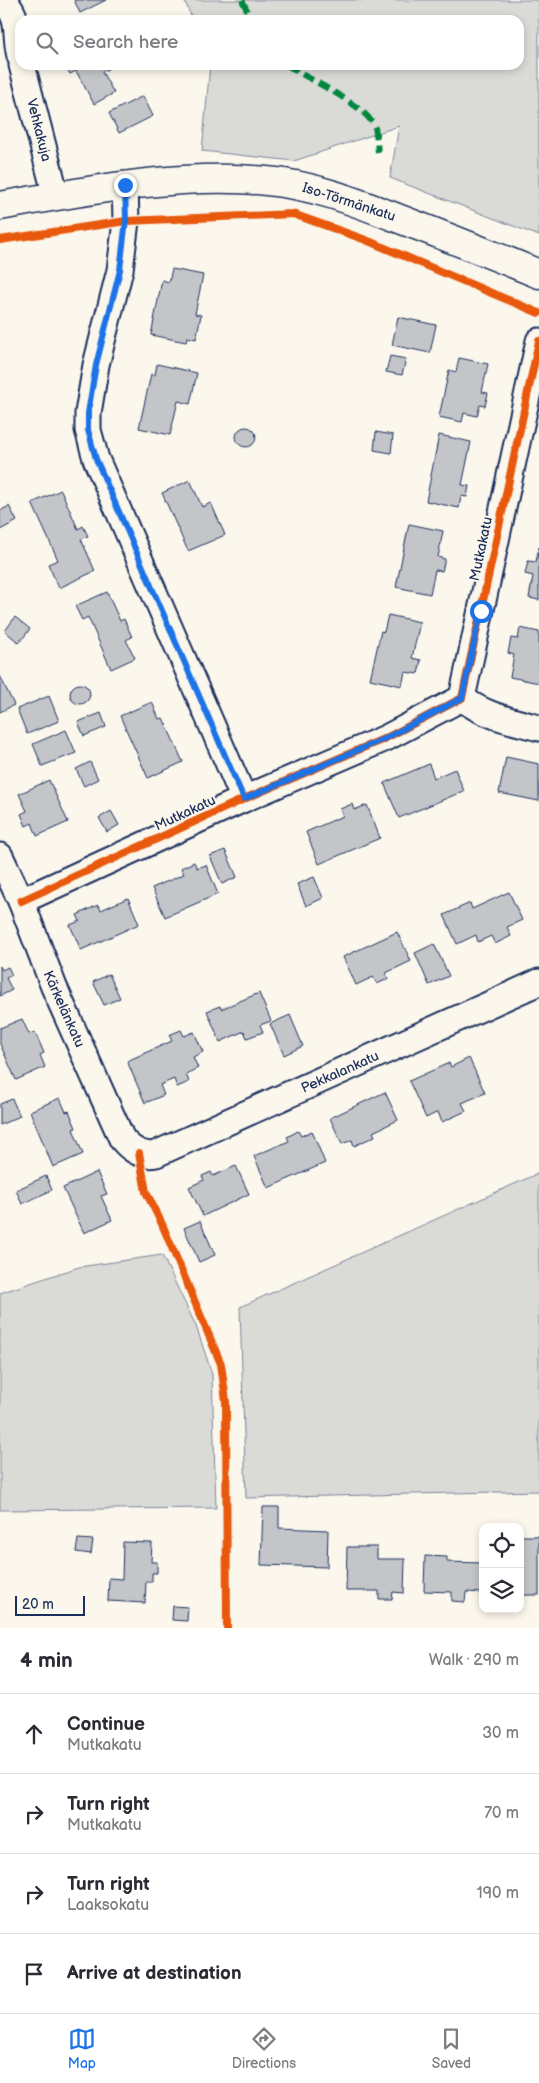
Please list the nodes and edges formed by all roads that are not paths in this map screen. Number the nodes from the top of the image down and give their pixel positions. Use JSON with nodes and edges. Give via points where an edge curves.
{"nodes":[{"id":1,"x":4,"y":0,"type":"edge"},
{"id":2,"x":15,"y":20,"type":"edge"},
{"id":3,"x":19,"y":70,"type":"edge"},
{"id":4,"x":125,"y":185,"type":"junction"},
{"id":5,"x":56,"y":196,"type":"junction"},
{"id":6,"x":0,"y":206,"type":"edge"},
{"id":7,"x":539,"y":274,"type":"edge"},
{"id":8,"x":539,"y":341,"type":"edge"},
{"id":9,"x":462,"y":698,"type":"junction"},
{"id":10,"x":539,"y":728,"type":"edge"},
{"id":11,"x":244,"y":799,"type":"junction"},
{"id":12,"x":0,"y":856,"type":"edge"},
{"id":13,"x":21,"y":901,"type":"junction"},
{"id":14,"x":539,"y":982,"type":"edge"},
{"id":15,"x":139,"y":1153,"type":"joint"}],
"edges":[{"from":1,"to":2,"type":"street","name":"Vehkakuja"},
{"from":3,"to":5,"type":"street","name":"Vehkakuja"},
{"from":4,"to":5,"type":"street","name":"Iso-Törmänkatu"},
{"from":4,"to":7,"type":"street","name":"Iso-Törmänkatu","via":[[216,179],[267,181],[309,188],[367,206]]},
{"from":4,"to":11,"type":"street","via":[[126,220],[120,270],[96,365],[88,413],[91,443]]},
{"from":5,"to":6,"type":"street","name":"Iso-Törmänkatu"},
{"from":8,"to":9,"type":"street","name":"Mutkakatu"},
{"from":9,"to":10,"type":"street","via":[[480,710]]},
{"from":9,"to":11,"type":"street","name":"Mutkakatu","via":[[386,738]]},
{"from":11,"to":13,"type":"street","name":"Mutkakatu"},
{"from":12,"to":13,"type":"street","name":"Kärkelänkatu"},
{"from":13,"to":15,"type":"street","name":"Kärkelänkatu","via":[[54,987],[122,1139]]},
{"from":14,"to":15,"type":"street","name":"Pekkalankatu","via":[[156,1154]]}]}
